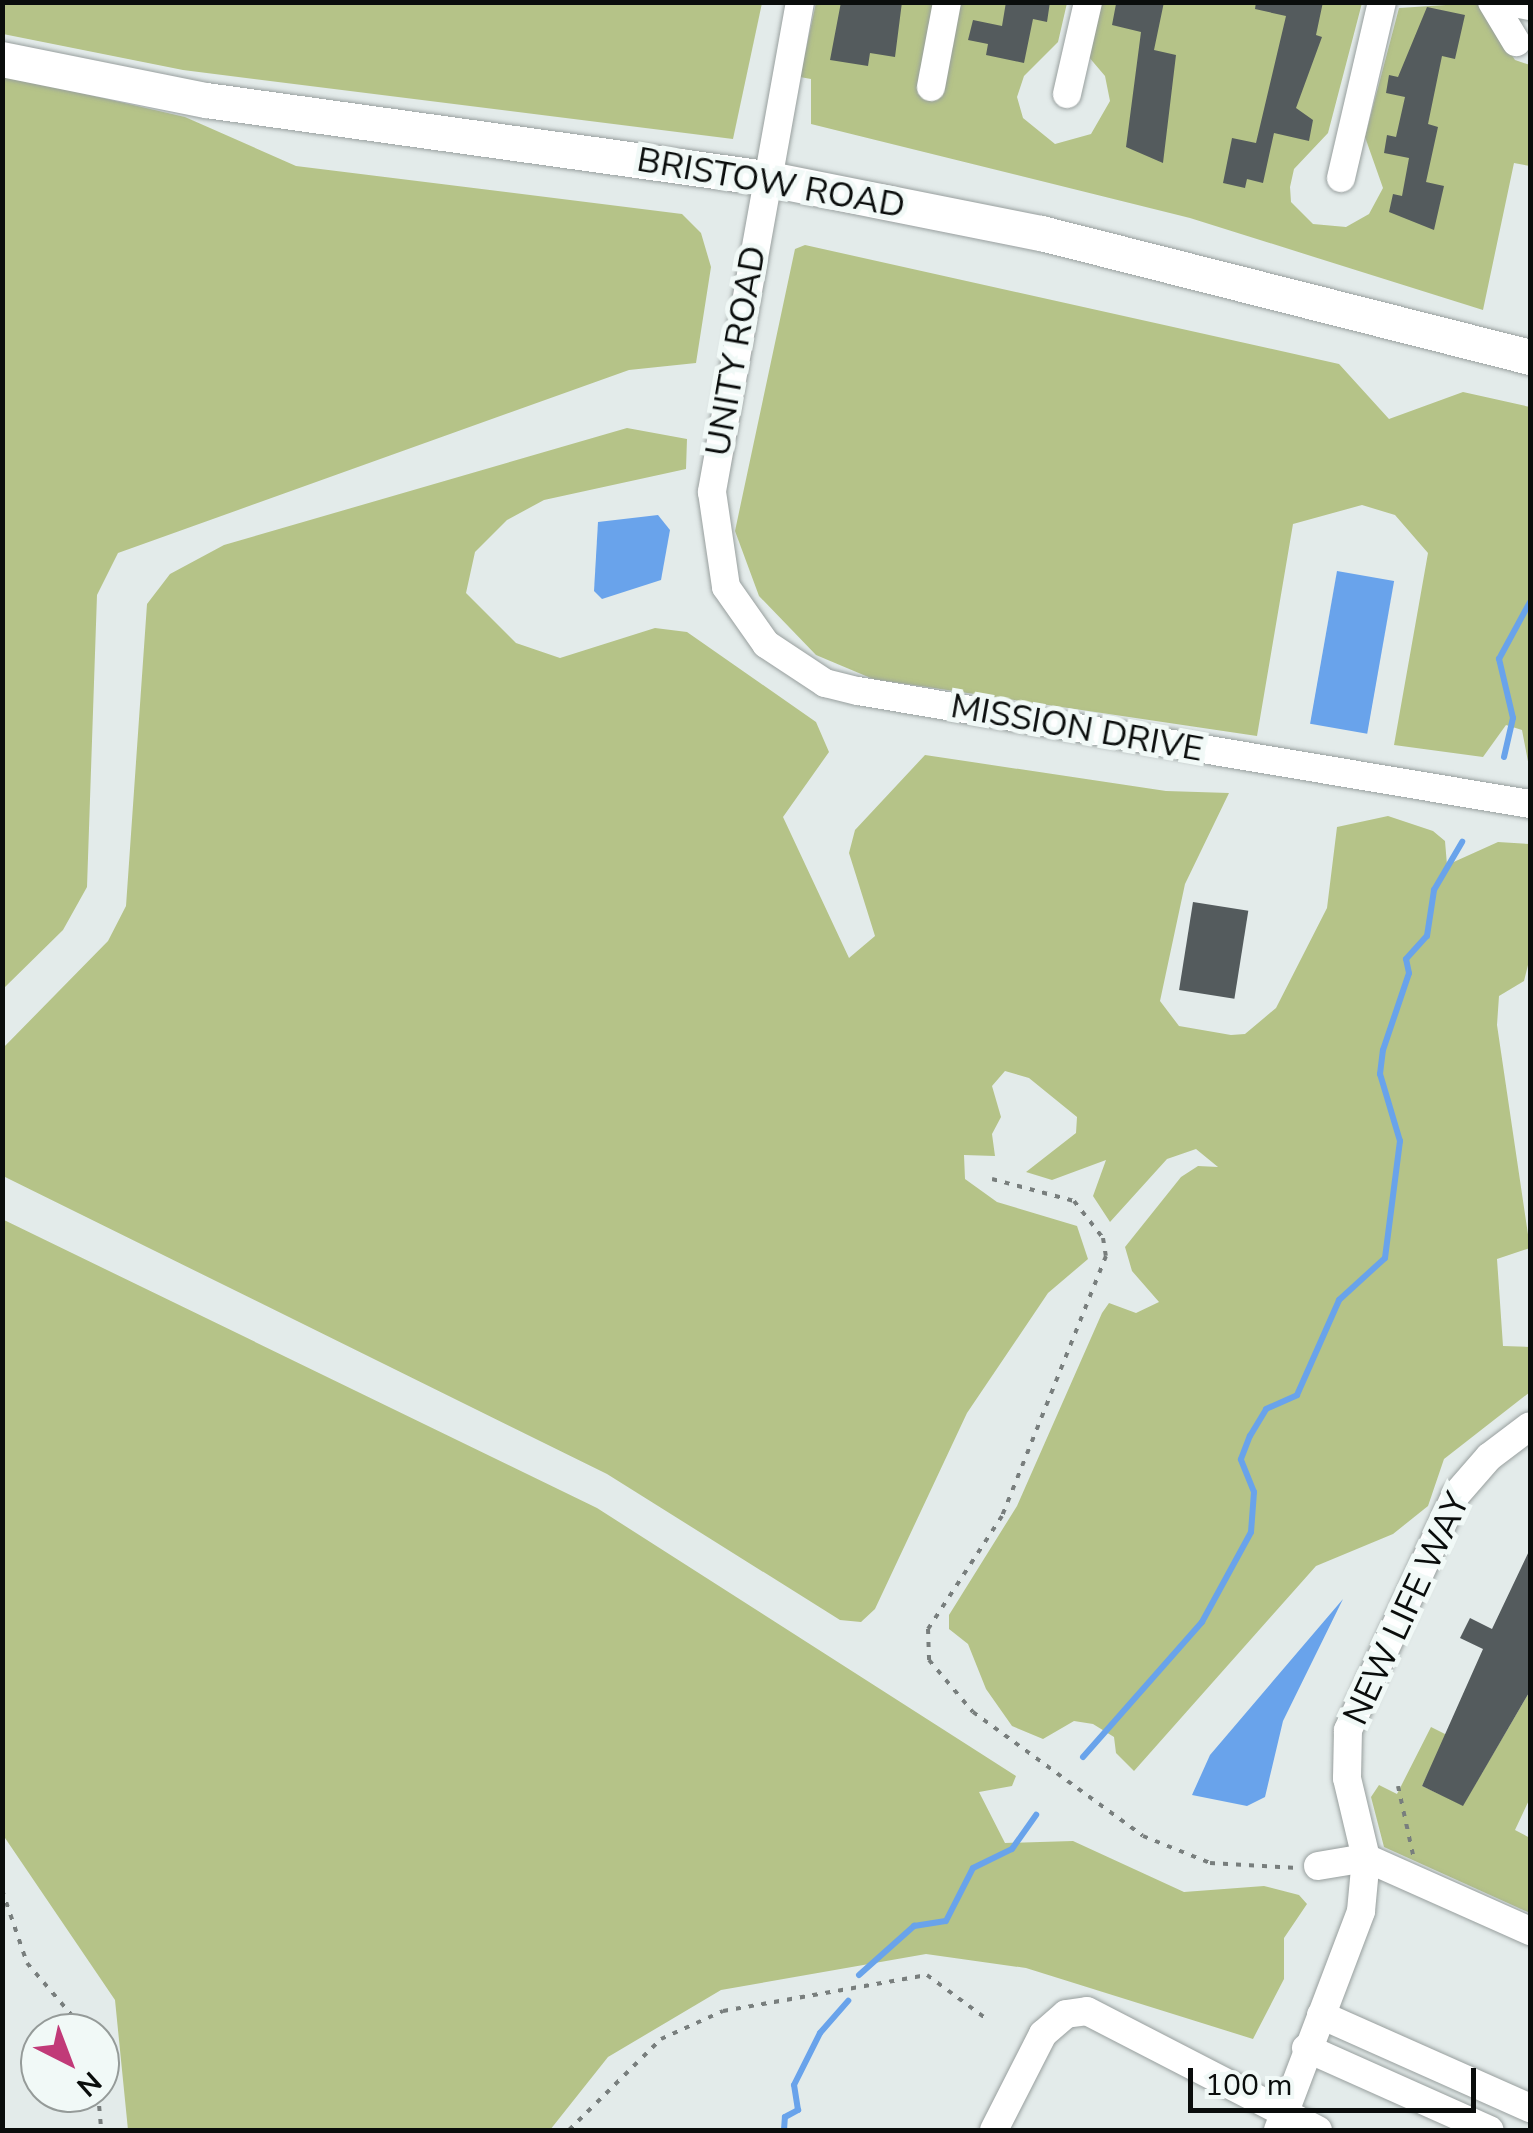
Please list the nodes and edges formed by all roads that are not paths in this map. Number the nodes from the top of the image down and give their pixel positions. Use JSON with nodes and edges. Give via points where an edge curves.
{"nodes":[{"id":1,"x":800,"y":2,"type":"edge"},
{"id":2,"x":947,"y":2,"type":"edge"},
{"id":3,"x":1088,"y":2,"type":"edge"},
{"id":4,"x":1382,"y":2,"type":"edge"},
{"id":5,"x":1492,"y":2,"type":"edge"},
{"id":6,"x":1509,"y":2,"type":"edge"},
{"id":7,"x":1530,"y":6,"type":"edge"},
{"id":8,"x":1516,"y":42,"type":"dead end"},
{"id":9,"x":2,"y":59,"type":"edge"},
{"id":10,"x":931,"y":87,"type":"dead end"},
{"id":11,"x":1067,"y":94,"type":"dead end"},
{"id":12,"x":766,"y":178,"type":"junction"},
{"id":13,"x":1341,"y":178,"type":"dead end"},
{"id":14,"x":1530,"y":358,"type":"edge"},
{"id":15,"x":711,"y":526,"type":"joint"},
{"id":16,"x":1530,"y":804,"type":"edge"},
{"id":17,"x":1530,"y":1426,"type":"edge"},
{"id":18,"x":1366,"y":1858,"type":"junction"},
{"id":19,"x":1318,"y":1866,"type":"road end"},
{"id":20,"x":1530,"y":1931,"type":"edge"},
{"id":21,"x":1320,"y":2014,"type":"junction"},
{"id":22,"x":1306,"y":2048,"type":"junction"},
{"id":23,"x":1530,"y":2108,"type":"edge"},
{"id":24,"x":1281,"y":2122,"type":"edge"},
{"id":25,"x":994,"y":2130,"type":"edge"},
{"id":26,"x":1318,"y":2130,"type":"edge"},
{"id":27,"x":1489,"y":2130,"type":"edge"}],
"edges":[{"from":1,"to":12,"type":"street","name":"UNITY ROAD"},
{"from":2,"to":10,"type":"street"},
{"from":3,"to":11,"type":"street"},
{"from":4,"to":13,"type":"street"},
{"from":5,"to":8,"type":"street"},
{"from":6,"to":7,"type":"street"},
{"from":9,"to":12,"type":"main road","name":"BRISTOW ROAD","via":[[206,100]]},
{"from":12,"to":14,"type":"main road","name":"BRISTOW ROAD","via":[[1041,233]]},
{"from":12,"to":15,"type":"street","name":"UNITY ROAD"},
{"from":15,"to":16,"type":"street","name":"MISSION DRIVE","via":[[726,588],[742,615],[766,644],[825,683]]},
{"from":17,"to":18,"type":"street","name":"NEW LIFE WAY","via":[[1489,1456],[1455,1496],[1348,1730],[1347,1778]]},
{"from":18,"to":19,"type":"street"},
{"from":18,"to":20,"type":"street"},
{"from":18,"to":21,"type":"street","name":"NEW LIFE WAY","via":[[1358,1924]]},
{"from":21,"to":22,"type":"street","name":"NEW LIFE WAY"},
{"from":21,"to":23,"type":"street"},
{"from":22,"to":24,"type":"street","name":"NEW LIFE WAY"},
{"from":22,"to":27,"type":"street"},
{"from":24,"to":25,"type":"street","via":[[1076,2011],[1043,2034]]},
{"from":24,"to":26,"type":"street"}]}
